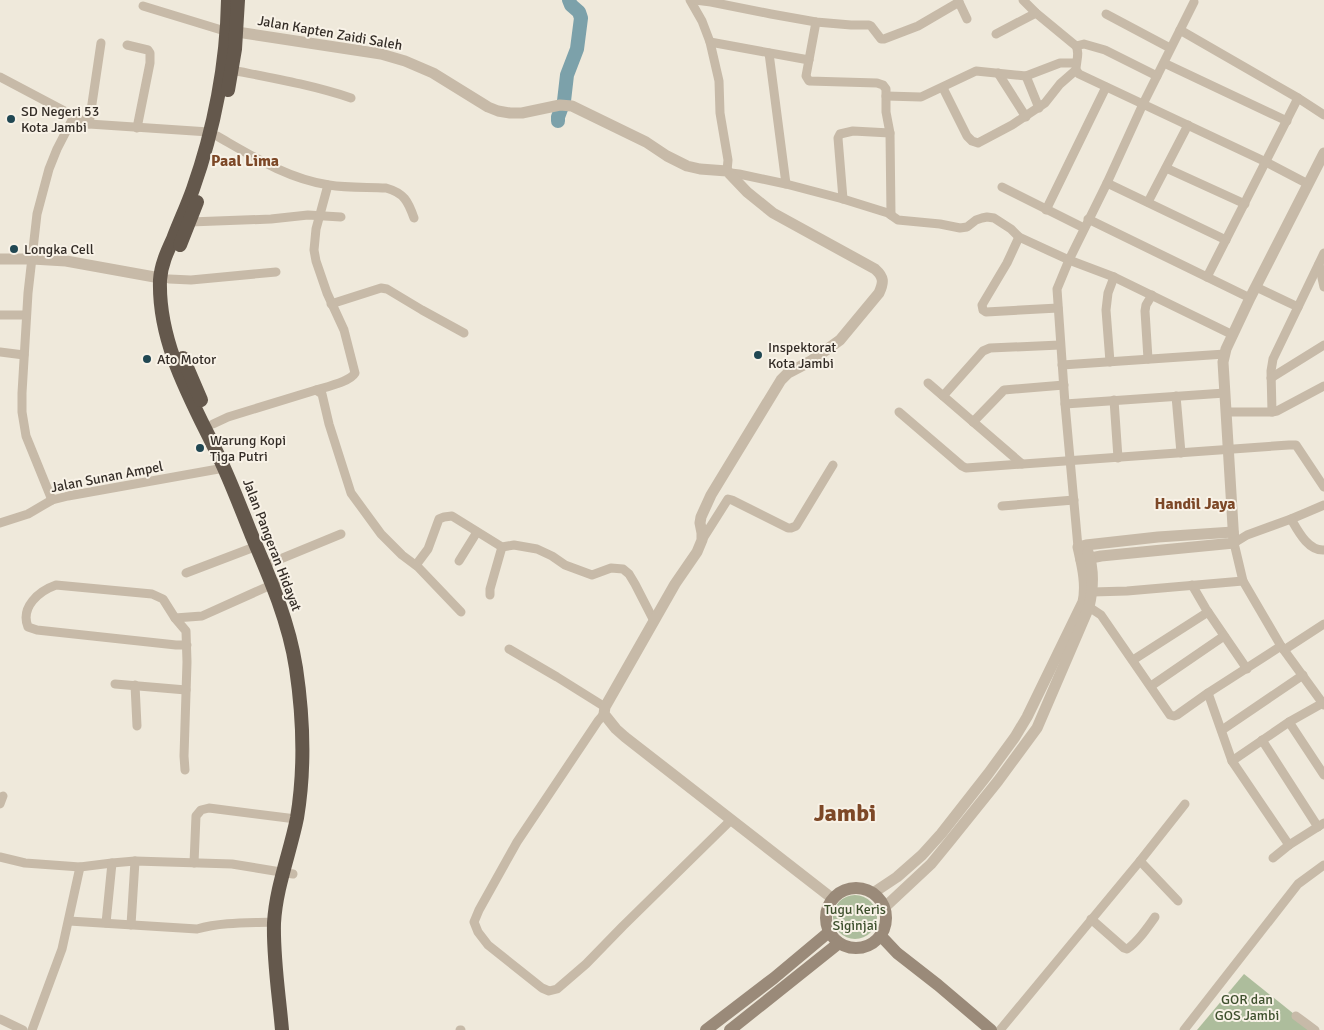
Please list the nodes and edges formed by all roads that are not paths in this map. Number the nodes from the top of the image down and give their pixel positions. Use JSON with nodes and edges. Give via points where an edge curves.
{"nodes":[{"id":1,"x":228,"y":0,"type":"edge"},
{"id":2,"x":238,"y":0,"type":"edge"},
{"id":3,"x":690,"y":0,"type":"edge"},
{"id":4,"x":695,"y":0,"type":"edge"},
{"id":5,"x":1024,"y":0,"type":"edge"},
{"id":6,"x":958,"y":1,"type":"edge"},
{"id":7,"x":1194,"y":2,"type":"dead end"},
{"id":8,"x":143,"y":6,"type":"dead end"},
{"id":9,"x":1036,"y":13,"type":"junction"},
{"id":10,"x":1106,"y":14,"type":"dead end"},
{"id":11,"x":967,"y":19,"type":"dead end"},
{"id":12,"x":816,"y":22,"type":"junction"},
{"id":13,"x":1180,"y":30,"type":"junction"},
{"id":14,"x":232,"y":32,"type":"junction"},
{"id":15,"x":996,"y":34,"type":"dead end"},
{"id":16,"x":710,"y":42,"type":"junction"},
{"id":17,"x":101,"y":43,"type":"dead end"},
{"id":18,"x":126,"y":45,"type":"dead end"},
{"id":19,"x":1076,"y":46,"type":"junction"},
{"id":20,"x":1170,"y":48,"type":"junction"},
{"id":21,"x":769,"y":53,"type":"junction"},
{"id":22,"x":809,"y":60,"type":"junction"},
{"id":23,"x":1164,"y":63,"type":"junction"},
{"id":24,"x":1076,"y":66,"type":"junction"},
{"id":25,"x":232,"y":70,"type":"junction"},
{"id":26,"x":998,"y":72,"type":"junction"},
{"id":27,"x":1026,"y":76,"type":"junction"},
{"id":28,"x":1157,"y":76,"type":"junction"},
{"id":29,"x":0,"y":77,"type":"edge"},
{"id":30,"x":1106,"y":87,"type":"junction"},
{"id":31,"x":943,"y":88,"type":"junction"},
{"id":32,"x":886,"y":96,"type":"junction"},
{"id":33,"x":351,"y":98,"type":"dead end"},
{"id":34,"x":1298,"y":98,"type":"junction"},
{"id":35,"x":1143,"y":104,"type":"junction"},
{"id":36,"x":1039,"y":108,"type":"junction"},
{"id":37,"x":1324,"y":115,"type":"edge"},
{"id":38,"x":74,"y":116,"type":"junction"},
{"id":39,"x":1026,"y":117,"type":"junction"},
{"id":40,"x":1287,"y":121,"type":"junction"},
{"id":41,"x":89,"y":124,"type":"junction"},
{"id":42,"x":1188,"y":126,"type":"junction"},
{"id":43,"x":137,"y":128,"type":"junction"},
{"id":44,"x":890,"y":133,"type":"junction"},
{"id":45,"x":213,"y":134,"type":"junction"},
{"id":46,"x":1324,"y":153,"type":"edge"},
{"id":47,"x":1266,"y":162,"type":"junction"},
{"id":48,"x":1166,"y":168,"type":"junction"},
{"id":49,"x":729,"y":172,"type":"junction"},
{"id":50,"x":1107,"y":183,"type":"junction"},
{"id":51,"x":786,"y":184,"type":"junction"},
{"id":52,"x":1308,"y":184,"type":"junction"},
{"id":53,"x":328,"y":185,"type":"junction"},
{"id":54,"x":1002,"y":187,"type":"dead end"},
{"id":55,"x":843,"y":199,"type":"junction"},
{"id":56,"x":1148,"y":202,"type":"junction"},
{"id":57,"x":1245,"y":204,"type":"junction"},
{"id":58,"x":1046,"y":210,"type":"junction"},
{"id":59,"x":891,"y":215,"type":"junction"},
{"id":60,"x":320,"y":216,"type":"junction"},
{"id":61,"x":341,"y":216,"type":"dead end"},
{"id":62,"x":414,"y":218,"type":"dead end"},
{"id":63,"x":190,"y":222,"type":"junction"},
{"id":64,"x":1086,"y":224,"type":"junction"},
{"id":65,"x":1020,"y":237,"type":"junction"},
{"id":66,"x":1226,"y":240,"type":"junction"},
{"id":67,"x":1324,"y":253,"type":"edge"},
{"id":68,"x":32,"y":258,"type":"junction"},
{"id":69,"x":0,"y":259,"type":"edge"},
{"id":70,"x":1069,"y":260,"type":"junction"},
{"id":71,"x":1319,"y":264,"type":"junction"},
{"id":72,"x":276,"y":272,"type":"dead end"},
{"id":73,"x":1114,"y":277,"type":"junction"},
{"id":74,"x":1208,"y":277,"type":"junction"},
{"id":75,"x":164,"y":278,"type":"junction"},
{"id":76,"x":1256,"y":287,"type":"junction"},
{"id":77,"x":1324,"y":287,"type":"edge"},
{"id":78,"x":1152,"y":295,"type":"junction"},
{"id":79,"x":1250,"y":298,"type":"junction"},
{"id":80,"x":331,"y":304,"type":"junction"},
{"id":81,"x":1298,"y":307,"type":"junction"},
{"id":82,"x":1058,"y":308,"type":"junction"},
{"id":83,"x":0,"y":315,"type":"edge"},
{"id":84,"x":26,"y":315,"type":"junction"},
{"id":85,"x":464,"y":333,"type":"dead end"},
{"id":86,"x":1232,"y":335,"type":"junction"},
{"id":87,"x":1060,"y":345,"type":"junction"},
{"id":88,"x":1324,"y":345,"type":"edge"},
{"id":89,"x":0,"y":352,"type":"edge"},
{"id":90,"x":1225,"y":354,"type":"junction"},
{"id":91,"x":24,"y":355,"type":"junction"},
{"id":92,"x":1148,"y":359,"type":"junction"},
{"id":93,"x":1110,"y":362,"type":"junction"},
{"id":94,"x":1062,"y":365,"type":"junction"},
{"id":95,"x":1271,"y":378,"type":"junction"},
{"id":96,"x":928,"y":383,"type":"dead end"},
{"id":97,"x":1064,"y":385,"type":"junction"},
{"id":98,"x":1324,"y":386,"type":"edge"},
{"id":99,"x":316,"y":390,"type":"junction"},
{"id":100,"x":1225,"y":393,"type":"junction"},
{"id":101,"x":943,"y":396,"type":"junction"},
{"id":102,"x":1176,"y":396,"type":"junction"},
{"id":103,"x":1114,"y":400,"type":"junction"},
{"id":104,"x":1065,"y":404,"type":"junction"},
{"id":105,"x":899,"y":412,"type":"dead end"},
{"id":106,"x":1226,"y":412,"type":"junction"},
{"id":107,"x":1272,"y":412,"type":"junction"},
{"id":108,"x":973,"y":422,"type":"junction"},
{"id":109,"x":213,"y":424,"type":"junction"},
{"id":110,"x":1228,"y":450,"type":"junction"},
{"id":111,"x":1181,"y":453,"type":"junction"},
{"id":112,"x":1118,"y":458,"type":"junction"},
{"id":113,"x":1070,"y":461,"type":"junction"},
{"id":114,"x":1022,"y":464,"type":"junction"},
{"id":115,"x":833,"y":465,"type":"dead end"},
{"id":116,"x":228,"y":466,"type":"junction"},
{"id":117,"x":1324,"y":487,"type":"edge"},
{"id":118,"x":52,"y":500,"type":"junction"},
{"id":119,"x":1074,"y":500,"type":"junction"},
{"id":120,"x":1324,"y":505,"type":"edge"},
{"id":121,"x":1002,"y":506,"type":"dead end"},
{"id":122,"x":1291,"y":519,"type":"junction"},
{"id":123,"x":0,"y":523,"type":"edge"},
{"id":124,"x":478,"y":532,"type":"junction"},
{"id":125,"x":341,"y":534,"type":"dead end"},
{"id":126,"x":1158,"y":537,"type":"junction"},
{"id":127,"x":1234,"y":537,"type":"junction"},
{"id":128,"x":702,"y":540,"type":"junction"},
{"id":129,"x":1080,"y":543,"type":"junction"},
{"id":130,"x":257,"y":546,"type":"junction"},
{"id":131,"x":502,"y":547,"type":"junction"},
{"id":132,"x":1159,"y":550,"type":"junction"},
{"id":133,"x":1324,"y":550,"type":"edge"},
{"id":134,"x":1086,"y":559,"type":"junction"},
{"id":135,"x":459,"y":561,"type":"dead end"},
{"id":136,"x":273,"y":562,"type":"junction"},
{"id":137,"x":416,"y":566,"type":"junction"},
{"id":138,"x":186,"y":573,"type":"dead end"},
{"id":139,"x":1243,"y":581,"type":"junction"},
{"id":140,"x":276,"y":583,"type":"junction"},
{"id":141,"x":1192,"y":585,"type":"junction"},
{"id":142,"x":1092,"y":592,"type":"junction"},
{"id":143,"x":490,"y":595,"type":"dead end"},
{"id":144,"x":1085,"y":607,"type":"junction"},
{"id":145,"x":461,"y":612,"type":"dead end"},
{"id":146,"x":1208,"y":612,"type":"junction"},
{"id":147,"x":202,"y":616,"type":"junction"},
{"id":148,"x":175,"y":618,"type":"junction"},
{"id":149,"x":654,"y":621,"type":"junction"},
{"id":150,"x":1324,"y":624,"type":"edge"},
{"id":151,"x":1076,"y":627,"type":"junction"},
{"id":152,"x":186,"y":631,"type":"junction"},
{"id":153,"x":1224,"y":636,"type":"junction"},
{"id":154,"x":187,"y":645,"type":"junction"},
{"id":155,"x":1283,"y":648,"type":"junction"},
{"id":156,"x":509,"y":649,"type":"dead end"},
{"id":157,"x":1133,"y":660,"type":"junction"},
{"id":158,"x":1246,"y":668,"type":"junction"},
{"id":159,"x":1303,"y":675,"type":"junction"},
{"id":160,"x":115,"y":684,"type":"dead end"},
{"id":161,"x":136,"y":685,"type":"junction"},
{"id":162,"x":1151,"y":686,"type":"junction"},
{"id":163,"x":186,"y":690,"type":"junction"},
{"id":164,"x":1208,"y":694,"type":"junction"},
{"id":165,"x":1323,"y":704,"type":"edge"},
{"id":166,"x":605,"y":711,"type":"junction"},
{"id":167,"x":1289,"y":722,"type":"junction"},
{"id":168,"x":137,"y":726,"type":"dead end"},
{"id":169,"x":1222,"y":730,"type":"junction"},
{"id":170,"x":1262,"y":740,"type":"junction"},
{"id":171,"x":1232,"y":761,"type":"junction"},
{"id":172,"x":185,"y":770,"type":"dead end"},
{"id":173,"x":1324,"y":775,"type":"edge"},
{"id":174,"x":1185,"y":804,"type":"dead end"},
{"id":175,"x":300,"y":811,"type":"junction"},
{"id":176,"x":731,"y":820,"type":"junction"},
{"id":177,"x":1321,"y":825,"type":"edge"},
{"id":178,"x":1289,"y":846,"type":"junction"},
{"id":179,"x":0,"y":857,"type":"edge"},
{"id":180,"x":1273,"y":858,"type":"dead end"},
{"id":181,"x":135,"y":861,"type":"junction"},
{"id":182,"x":1140,"y":861,"type":"junction"},
{"id":183,"x":112,"y":862,"type":"junction"},
{"id":184,"x":194,"y":863,"type":"junction"},
{"id":185,"x":1324,"y":865,"type":"edge"},
{"id":186,"x":80,"y":867,"type":"junction"},
{"id":187,"x":289,"y":873,"type":"junction"},
{"id":188,"x":873,"y":893,"type":"junction"},
{"id":189,"x":833,"y":900,"type":"junction"},
{"id":190,"x":1178,"y":901,"type":"dead end"},
{"id":191,"x":885,"y":908,"type":"junction"},
{"id":192,"x":1155,"y":917,"type":"dead end"},
{"id":193,"x":1091,"y":919,"type":"junction"},
{"id":194,"x":69,"y":921,"type":"junction"},
{"id":195,"x":274,"y":922,"type":"junction"},
{"id":196,"x":106,"y":924,"type":"junction"},
{"id":197,"x":131,"y":925,"type":"junction"},
{"id":198,"x":829,"y":932,"type":"junction"},
{"id":199,"x":881,"y":936,"type":"junction"},
{"id":200,"x":839,"y":943,"type":"junction"},
{"id":201,"x":1296,"y":1016,"type":"dead end"},
{"id":202,"x":0,"y":1019,"type":"edge"},
{"id":203,"x":23,"y":1030,"type":"edge"},
{"id":204,"x":32,"y":1030,"type":"edge"},
{"id":205,"x":282,"y":1030,"type":"edge"},
{"id":206,"x":290,"y":1030,"type":"edge"},
{"id":207,"x":706,"y":1030,"type":"edge"},
{"id":208,"x":730,"y":1030,"type":"edge"},
{"id":209,"x":991,"y":1030,"type":"edge"},
{"id":210,"x":1000,"y":1030,"type":"edge"},
{"id":211,"x":1184,"y":1030,"type":"edge"},
{"id":212,"x":1315,"y":1030,"type":"edge"}],
"edges":[{"from":1,"to":14,"type":"highway","name":"Jalan Pangeran Hidayat"},
{"from":2,"to":14,"type":"highway","name":"Jalan Pangeran Hidayat"},
{"from":3,"to":16,"type":"street"},
{"from":4,"to":12,"type":"street"},
{"from":5,"to":9,"type":"street"},
{"from":6,"to":11,"type":"street"},
{"from":6,"to":12,"type":"street","via":[[918,26],[884,39],[868,25]]},
{"from":7,"to":13,"type":"street"},
{"from":8,"to":14,"type":"street"},
{"from":9,"to":15,"type":"street"},
{"from":9,"to":19,"type":"street"},
{"from":10,"to":20,"type":"street"},
{"from":12,"to":22,"type":"street"},
{"from":13,"to":20,"type":"street"},
{"from":13,"to":34,"type":"street"},
{"from":14,"to":25,"type":"highway","name":"Jalan Pangeran Hidayat"},
{"from":14,"to":45,"type":"highway","name":"Jalan Pangeran Hidayat"},
{"from":14,"to":49,"type":"street","name":"Jalan Kapten Zaidi Saleh","via":[[381,54],[433,73],[498,111],[522,113],[560,105],[572,106],[687,166]]},
{"from":16,"to":21,"type":"street"},
{"from":16,"to":49,"type":"street","via":[[719,81],[720,113]]},
{"from":17,"to":41,"type":"street"},
{"from":18,"to":43,"type":"street","via":[[143,48],[150,53]]},
{"from":19,"to":24,"type":"street"},
{"from":19,"to":28,"type":"street","via":[[1092,45]]},
{"from":20,"to":23,"type":"street"},
{"from":21,"to":22,"type":"street"},
{"from":21,"to":51,"type":"street"},
{"from":22,"to":32,"type":"street","via":[[806,76],[809,81],[877,83],[886,89]]},
{"from":23,"to":28,"type":"street"},
{"from":23,"to":40,"type":"street"},
{"from":24,"to":27,"type":"street","via":[[1060,63]]},
{"from":24,"to":30,"type":"street","via":[[1079,74]]},
{"from":24,"to":36,"type":"street"},
{"from":25,"to":33,"type":"street","via":[[290,81]]},
{"from":25,"to":45,"type":"highway","name":"Jalan Pangeran Hidayat"},
{"from":26,"to":27,"type":"street"},
{"from":26,"to":31,"type":"street","via":[[976,71]]},
{"from":26,"to":39,"type":"street"},
{"from":27,"to":36,"type":"street"},
{"from":28,"to":35,"type":"street"},
{"from":29,"to":38,"type":"street"},
{"from":30,"to":35,"type":"street"},
{"from":30,"to":58,"type":"street"},
{"from":31,"to":32,"type":"street","via":[[921,97]]},
{"from":31,"to":39,"type":"street","via":[[967,136],[974,142],[978,143]]},
{"from":32,"to":44,"type":"street"},
{"from":34,"to":37,"type":"street"},
{"from":34,"to":40,"type":"street"},
{"from":35,"to":42,"type":"street"},
{"from":35,"to":50,"type":"street"},
{"from":36,"to":39,"type":"street"},
{"from":38,"to":41,"type":"street"},
{"from":38,"to":68,"type":"street","via":[[49,169],[37,214]]},
{"from":40,"to":47,"type":"street"},
{"from":41,"to":43,"type":"street"},
{"from":42,"to":47,"type":"street"},
{"from":42,"to":48,"type":"street"},
{"from":43,"to":45,"type":"street"},
{"from":44,"to":55,"type":"street","via":[[853,131],[840,134]]},
{"from":44,"to":59,"type":"street"},
{"from":45,"to":53,"type":"street","via":[[280,170]]},
{"from":45,"to":63,"type":"highway","name":"Jalan Pangeran Hidayat","via":[[209,170]]},
{"from":45,"to":75,"type":"highway","name":"Jalan Pangeran Hidayat","via":[[163,262]]},
{"from":46,"to":52,"type":"street"},
{"from":47,"to":52,"type":"street"},
{"from":47,"to":57,"type":"street"},
{"from":48,"to":56,"type":"street"},
{"from":48,"to":57,"type":"street"},
{"from":49,"to":51,"type":"street"},
{"from":49,"to":128,"type":"street","via":[[773,213],[875,269],[880,274],[882,286],[840,340],[780,380],[711,495],[701,517]]},
{"from":50,"to":56,"type":"street"},
{"from":50,"to":64,"type":"street"},
{"from":51,"to":55,"type":"street"},
{"from":52,"to":76,"type":"street"},
{"from":53,"to":60,"type":"street"},
{"from":53,"to":62,"type":"street","via":[[394,190],[403,196]]},
{"from":54,"to":58,"type":"street"},
{"from":55,"to":59,"type":"street"},
{"from":56,"to":66,"type":"street"},
{"from":57,"to":66,"type":"street"},
{"from":58,"to":64,"type":"street"},
{"from":59,"to":65,"type":"street","via":[[898,220],[960,228],[987,216]]},
{"from":60,"to":61,"type":"street"},
{"from":60,"to":63,"type":"street"},
{"from":60,"to":80,"type":"street","via":[[314,250]]},
{"from":63,"to":75,"type":"highway","name":"Jalan Pangeran Hidayat"},
{"from":64,"to":70,"type":"street"},
{"from":64,"to":74,"type":"street"},
{"from":65,"to":70,"type":"street"},
{"from":65,"to":82,"type":"street","via":[[982,305],[983,310]]},
{"from":66,"to":74,"type":"street"},
{"from":67,"to":71,"type":"street"},
{"from":68,"to":69,"type":"street"},
{"from":68,"to":75,"type":"street"},
{"from":68,"to":84,"type":"street"},
{"from":70,"to":73,"type":"street"},
{"from":70,"to":82,"type":"street","via":[[1057,289]]},
{"from":71,"to":77,"type":"street"},
{"from":71,"to":81,"type":"street"},
{"from":72,"to":75,"type":"street","via":[[191,280]]},
{"from":73,"to":78,"type":"street"},
{"from":73,"to":93,"type":"street","via":[[1106,310]]},
{"from":74,"to":79,"type":"street"},
{"from":75,"to":109,"type":"highway","name":"Jalan Pangeran Hidayat","via":[[173,327],[189,373]]},
{"from":75,"to":116,"type":"highway","name":"Jalan Pangeran Hidayat","via":[[161,304],[165,330],[181,380]]},
{"from":76,"to":79,"type":"street"},
{"from":76,"to":81,"type":"street"},
{"from":78,"to":86,"type":"street"},
{"from":78,"to":92,"type":"street","via":[[1145,311]]},
{"from":79,"to":86,"type":"street"},
{"from":80,"to":85,"type":"street","via":[[381,288],[387,289]]},
{"from":80,"to":99,"type":"street","via":[[344,330],[356,373],[342,382]]},
{"from":81,"to":95,"type":"street","via":[[1273,359]]},
{"from":82,"to":87,"type":"street"},
{"from":83,"to":84,"type":"street"},
{"from":84,"to":91,"type":"street"},
{"from":86,"to":90,"type":"street"},
{"from":87,"to":94,"type":"street"},
{"from":87,"to":101,"type":"street","via":[[983,351]]},
{"from":88,"to":95,"type":"street"},
{"from":89,"to":91,"type":"street"},
{"from":90,"to":92,"type":"street"},
{"from":90,"to":100,"type":"street"},
{"from":91,"to":118,"type":"street","via":[[24,425]]},
{"from":92,"to":93,"type":"street"},
{"from":93,"to":94,"type":"street"},
{"from":94,"to":97,"type":"street"},
{"from":95,"to":107,"type":"street"},
{"from":96,"to":101,"type":"street"},
{"from":97,"to":104,"type":"street"},
{"from":97,"to":108,"type":"street","via":[[1004,390]]},
{"from":98,"to":107,"type":"street"},
{"from":99,"to":109,"type":"street"},
{"from":99,"to":137,"type":"street","via":[[322,394],[328,424],[352,493],[381,534]]},
{"from":100,"to":102,"type":"street"},
{"from":100,"to":106,"type":"street"},
{"from":101,"to":108,"type":"street"},
{"from":102,"to":103,"type":"street"},
{"from":102,"to":111,"type":"street"},
{"from":103,"to":104,"type":"street"},
{"from":103,"to":112,"type":"street"},
{"from":104,"to":113,"type":"street"},
{"from":105,"to":114,"type":"street","via":[[966,468]]},
{"from":106,"to":107,"type":"street"},
{"from":106,"to":110,"type":"street"},
{"from":108,"to":114,"type":"street"},
{"from":109,"to":116,"type":"highway","name":"Jalan Pangeran Hidayat"},
{"from":110,"to":111,"type":"street"},
{"from":110,"to":117,"type":"street","via":[[1296,446]]},
{"from":110,"to":127,"type":"street"},
{"from":111,"to":112,"type":"street"},
{"from":112,"to":113,"type":"street"},
{"from":113,"to":114,"type":"street"},
{"from":113,"to":119,"type":"street"},
{"from":115,"to":128,"type":"street","via":[[796,526],[788,528],[728,499]]},
{"from":116,"to":118,"type":"street","name":"Jalan Sunan Ampel"},
{"from":116,"to":130,"type":"highway","name":"Jalan Pangeran Hidayat"},
{"from":116,"to":136,"type":"highway","name":"Jalan Pangeran Hidayat"},
{"from":118,"to":123,"type":"street","name":"Jalan Sunan Ampel","via":[[28,514]]},
{"from":119,"to":121,"type":"street"},
{"from":119,"to":129,"type":"street"},
{"from":120,"to":122,"type":"street"},
{"from":122,"to":127,"type":"street"},
{"from":122,"to":133,"type":"street","via":[[1310,545]]},
{"from":124,"to":131,"type":"street"},
{"from":124,"to":135,"type":"street"},
{"from":124,"to":137,"type":"street","via":[[452,516],[439,519],[428,549]]},
{"from":125,"to":136,"type":"street"},
{"from":126,"to":127,"type":"street"},
{"from":126,"to":129,"type":"street"},
{"from":126,"to":132,"type":"street"},
{"from":127,"to":132,"type":"street"},
{"from":127,"to":139,"type":"street"},
{"from":128,"to":149,"type":"street"},
{"from":129,"to":134,"type":"street"},
{"from":130,"to":138,"type":"street"},
{"from":130,"to":140,"type":"highway","name":"Jalan Pangeran Hidayat"},
{"from":131,"to":143,"type":"street"},
{"from":131,"to":149,"type":"street","via":[[514,545],[537,549],[592,575],[611,568],[622,569],[629,574]]},
{"from":132,"to":134,"type":"street"},
{"from":134,"to":142,"type":"street","via":[[1092,565]]},
{"from":134,"to":144,"type":"street"},
{"from":136,"to":140,"type":"highway","name":"Jalan Pangeran Hidayat"},
{"from":137,"to":145,"type":"street"},
{"from":139,"to":141,"type":"street"},
{"from":139,"to":155,"type":"street"},
{"from":140,"to":147,"type":"street"},
{"from":140,"to":175,"type":"highway","name":"Jalan Pangeran Hidayat","via":[[298,638],[306,671],[311,753]]},
{"from":141,"to":142,"type":"street"},
{"from":141,"to":146,"type":"street"},
{"from":142,"to":144,"type":"street"},
{"from":144,"to":151,"type":"street"},
{"from":144,"to":157,"type":"street","via":[[1101,615]]},
{"from":146,"to":153,"type":"street"},
{"from":146,"to":157,"type":"street"},
{"from":147,"to":148,"type":"street"},
{"from":147,"to":152,"type":"street"},
{"from":148,"to":152,"type":"street"},
{"from":148,"to":154,"type":"street","via":[[163,599],[152,594],[56,585],[40,593],[26,614],[28,627],[37,630]]},
{"from":149,"to":166,"type":"street"},
{"from":150,"to":155,"type":"street"},
{"from":151,"to":188,"type":"street","via":[[1027,717],[988,774],[922,854]]},
{"from":151,"to":191,"type":"street","via":[[1037,728],[931,864]]},
{"from":152,"to":154,"type":"street"},
{"from":153,"to":158,"type":"street"},
{"from":153,"to":162,"type":"street"},
{"from":154,"to":163,"type":"street"},
{"from":155,"to":158,"type":"street"},
{"from":155,"to":159,"type":"street"},
{"from":156,"to":166,"type":"street","via":[[558,677]]},
{"from":157,"to":162,"type":"street"},
{"from":158,"to":164,"type":"street"},
{"from":159,"to":165,"type":"street"},
{"from":159,"to":169,"type":"street"},
{"from":160,"to":161,"type":"street"},
{"from":161,"to":163,"type":"street"},
{"from":161,"to":168,"type":"street"},
{"from":162,"to":164,"type":"street","via":[[1170,715],[1174,716]]},
{"from":163,"to":172,"type":"street"},
{"from":164,"to":169,"type":"street"},
{"from":165,"to":167,"type":"street"},
{"from":166,"to":176,"type":"street","via":[[619,731]]},
{"from":166,"to":176,"type":"street","via":[[517,842],[479,910],[474,922],[488,945],[542,988],[549,991],[557,989]]},
{"from":167,"to":170,"type":"street"},
{"from":167,"to":173,"type":"street"},
{"from":169,"to":171,"type":"street"},
{"from":170,"to":171,"type":"street"},
{"from":170,"to":177,"type":"street"},
{"from":171,"to":178,"type":"street"},
{"from":174,"to":182,"type":"street"},
{"from":175,"to":184,"type":"street","via":[[200,810],[196,816]]},
{"from":175,"to":187,"type":"highway","name":"Jalan Pangeran Hidayat"},
{"from":176,"to":189,"type":"street"},
{"from":177,"to":178,"type":"street"},
{"from":178,"to":180,"type":"street"},
{"from":179,"to":186,"type":"street","via":[[25,863]]},
{"from":181,"to":183,"type":"street"},
{"from":181,"to":184,"type":"street"},
{"from":181,"to":197,"type":"street"},
{"from":182,"to":190,"type":"street"},
{"from":182,"to":193,"type":"street"},
{"from":183,"to":186,"type":"street"},
{"from":183,"to":196,"type":"street"},
{"from":184,"to":187,"type":"street","via":[[232,864]]},
{"from":185,"to":211,"type":"street","via":[[1295,888]]},
{"from":186,"to":194,"type":"street"},
{"from":187,"to":195,"type":"highway","name":"Jalan Pangeran Hidayat","via":[[278,896]]},
{"from":187,"to":206,"type":"highway","name":"Jalan Pangeran Hidayat","via":[[284,961]]},
{"from":188,"to":189,"type":"main road","via":[[865,889],[847,889]]},
{"from":188,"to":191,"type":"main road"},
{"from":189,"to":198,"type":"main road","via":[[826,914]]},
{"from":191,"to":199,"type":"main road","via":[[886,927]]},
{"from":192,"to":193,"type":"street","via":[[1127,949]]},
{"from":193,"to":210,"type":"street"},
{"from":194,"to":196,"type":"street"},
{"from":194,"to":204,"type":"street"},
{"from":195,"to":197,"type":"street","via":[[231,923],[197,929]]},
{"from":195,"to":205,"type":"highway","name":"Jalan Pangeran Hidayat"},
{"from":196,"to":197,"type":"street"},
{"from":198,"to":200,"type":"main road"},
{"from":198,"to":207,"type":"main road"},
{"from":199,"to":200,"type":"main road","via":[[866,947],[848,947]]},
{"from":199,"to":209,"type":"main road"},
{"from":200,"to":208,"type":"main road"},
{"from":201,"to":212,"type":"street"},
{"from":202,"to":203,"type":"street"}]}
